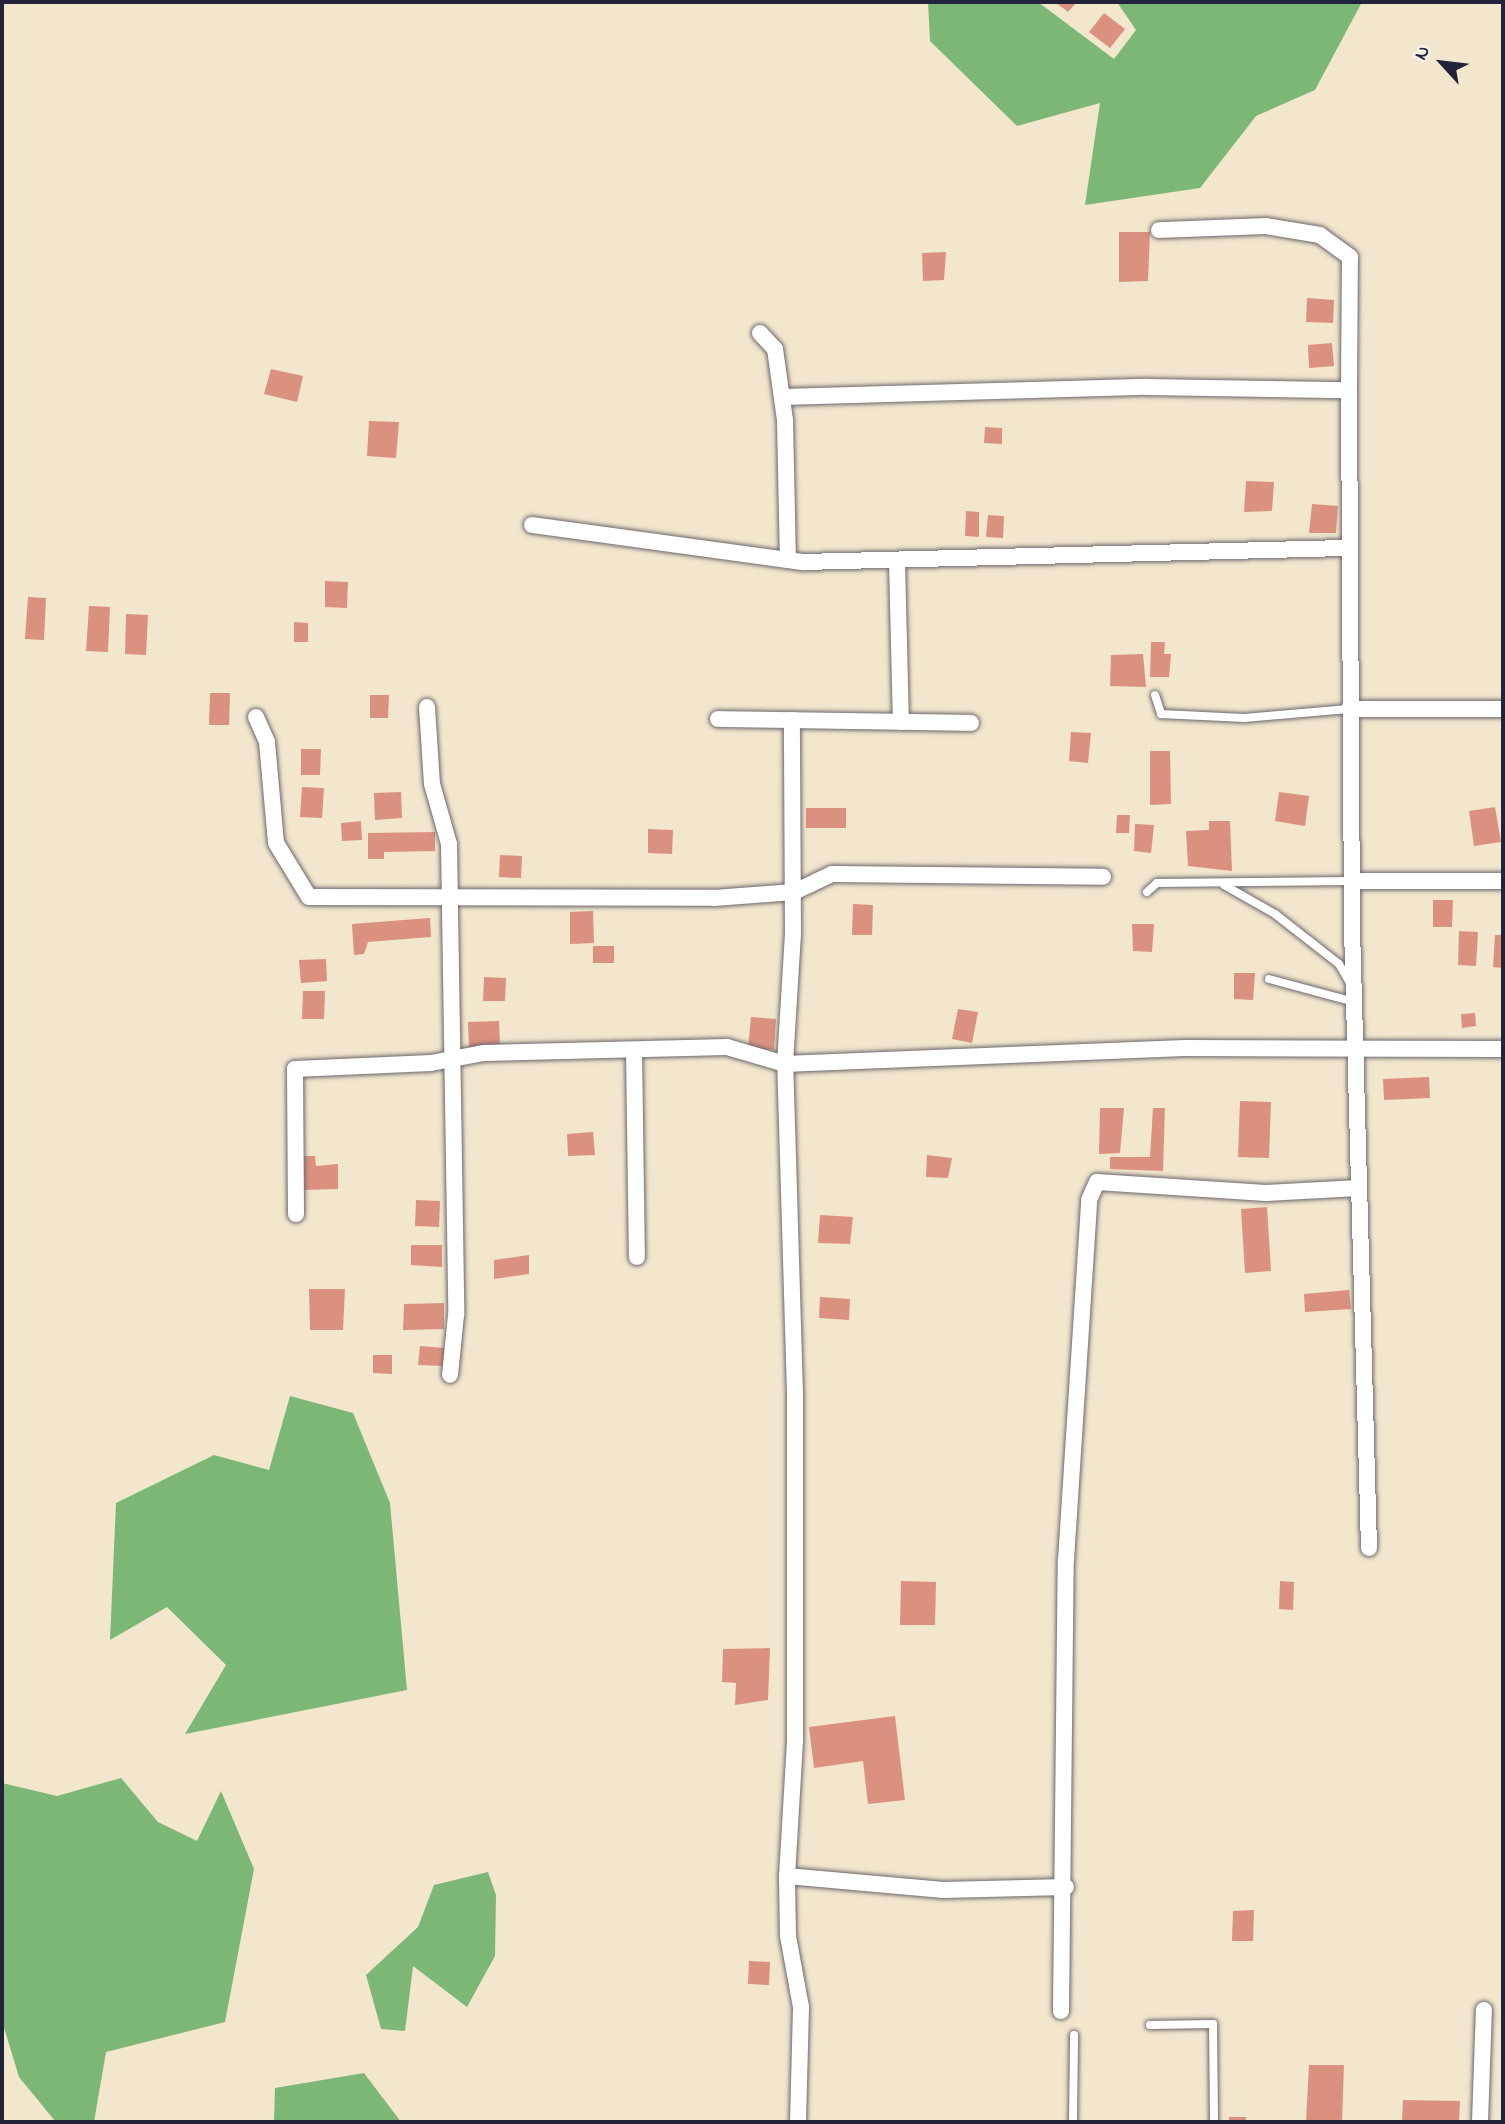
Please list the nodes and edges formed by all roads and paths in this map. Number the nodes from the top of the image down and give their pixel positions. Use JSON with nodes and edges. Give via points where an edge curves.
{"nodes":[{"id":1,"x":1159,"y":230,"type":"dead end"},
{"id":2,"x":760,"y":333,"type":"dead end"},
{"id":3,"x":1349,"y":390,"type":"junction"},
{"id":4,"x":782,"y":397,"type":"junction"},
{"id":5,"x":532,"y":524,"type":"dead end"},
{"id":6,"x":1346,"y":548,"type":"junction"},
{"id":7,"x":788,"y":560,"type":"junction"},
{"id":8,"x":897,"y":562,"type":"junction"},
{"id":9,"x":1155,"y":695,"type":"dead end"},
{"id":10,"x":427,"y":707,"type":"dead end"},
{"id":11,"x":1349,"y":709,"type":"junction"},
{"id":12,"x":1503,"y":709,"type":"edge"},
{"id":13,"x":256,"y":717,"type":"dead end"},
{"id":14,"x":718,"y":719,"type":"dead end"},
{"id":15,"x":792,"y":720,"type":"junction"},
{"id":16,"x":901,"y":722,"type":"junction"},
{"id":17,"x":971,"y":723,"type":"dead end"},
{"id":18,"x":1103,"y":877,"type":"dead end"},
{"id":19,"x":1351,"y":881,"type":"junction"},
{"id":20,"x":1503,"y":881,"type":"edge"},
{"id":21,"x":1224,"y":885,"type":"junction"},
{"id":22,"x":794,"y":892,"type":"junction"},
{"id":23,"x":1147,"y":892,"type":"dead end"},
{"id":24,"x":449,"y":894,"type":"junction"},
{"id":25,"x":1269,"y":979,"type":"dead end"},
{"id":26,"x":1354,"y":995,"type":"junction"},
{"id":27,"x":1503,"y":1049,"type":"edge"},
{"id":28,"x":634,"y":1050,"type":"junction"},
{"id":29,"x":1356,"y":1051,"type":"junction"},
{"id":30,"x":451,"y":1059,"type":"junction"},
{"id":31,"x":785,"y":1065,"type":"junction"},
{"id":32,"x":1359,"y":1188,"type":"junction"},
{"id":33,"x":296,"y":1214,"type":"dead end"},
{"id":34,"x":637,"y":1257,"type":"dead end"},
{"id":35,"x":450,"y":1375,"type":"dead end"},
{"id":36,"x":1369,"y":1548,"type":"dead end"},
{"id":37,"x":787,"y":1877,"type":"junction"},
{"id":38,"x":1066,"y":1887,"type":"junction"},
{"id":39,"x":1484,"y":2010,"type":"dead end"},
{"id":40,"x":1062,"y":2011,"type":"dead end"},
{"id":41,"x":1150,"y":2025,"type":"dead end"},
{"id":42,"x":1073,"y":2035,"type":"dead end"},
{"id":43,"x":798,"y":2122,"type":"edge"},
{"id":44,"x":1073,"y":2122,"type":"edge"},
{"id":45,"x":1214,"y":2122,"type":"edge"},
{"id":46,"x":1480,"y":2122,"type":"edge"}],
"edges":[{"from":1,"to":3,"type":"street","via":[[1265,226],[1320,235],[1350,257]]},
{"from":2,"to":4,"type":"street","via":[[775,349]]},
{"from":3,"to":4,"type":"street"},
{"from":3,"to":6,"type":"street"},
{"from":4,"to":7,"type":"street"},
{"from":5,"to":7,"type":"street"},
{"from":6,"to":8,"type":"street"},
{"from":6,"to":11,"type":"street"},
{"from":7,"to":8,"type":"street"},
{"from":8,"to":16,"type":"street"},
{"from":9,"to":11,"type":"lane","via":[[1161,714],[1244,718]]},
{"from":10,"to":24,"type":"street","via":[[432,784],[449,844]]},
{"from":11,"to":12,"type":"street"},
{"from":11,"to":19,"type":"street"},
{"from":13,"to":24,"type":"street","via":[[267,742],[276,843],[309,897]]},
{"from":14,"to":15,"type":"street"},
{"from":15,"to":16,"type":"street"},
{"from":15,"to":22,"type":"street","via":[[789,852]]},
{"from":16,"to":17,"type":"street"},
{"from":18,"to":22,"type":"street","via":[[832,874]]},
{"from":19,"to":20,"type":"street"},
{"from":19,"to":21,"type":"lane"},
{"from":19,"to":26,"type":"street"},
{"from":21,"to":23,"type":"lane","via":[[1157,883]]},
{"from":21,"to":26,"type":"lane","via":[[1275,914],[1339,964]]},
{"from":22,"to":24,"type":"street","via":[[714,898]]},
{"from":22,"to":31,"type":"street"},
{"from":24,"to":30,"type":"street"},
{"from":25,"to":26,"type":"lane"},
{"from":26,"to":29,"type":"street"},
{"from":27,"to":29,"type":"street"},
{"from":28,"to":30,"type":"street"},
{"from":28,"to":31,"type":"street","via":[[727,1047]]},
{"from":28,"to":34,"type":"street"},
{"from":29,"to":31,"type":"street","via":[[1185,1048]]},
{"from":29,"to":32,"type":"street"},
{"from":30,"to":33,"type":"street","via":[[295,1069]]},
{"from":30,"to":35,"type":"street","via":[[456,1315]]},
{"from":31,"to":37,"type":"street","via":[[795,1394],[795,1742]]},
{"from":32,"to":36,"type":"street"},
{"from":32,"to":38,"type":"street","via":[[1266,1193],[1097,1182],[1089,1200],[1066,1560]]},
{"from":37,"to":38,"type":"street","via":[[943,1890]]},
{"from":37,"to":43,"type":"street","via":[[788,1936],[801,2007]]},
{"from":38,"to":40,"type":"street"},
{"from":39,"to":46,"type":"street"},
{"from":41,"to":45,"type":"lane","via":[[1213,2024]]},
{"from":42,"to":44,"type":"lane"}]}
